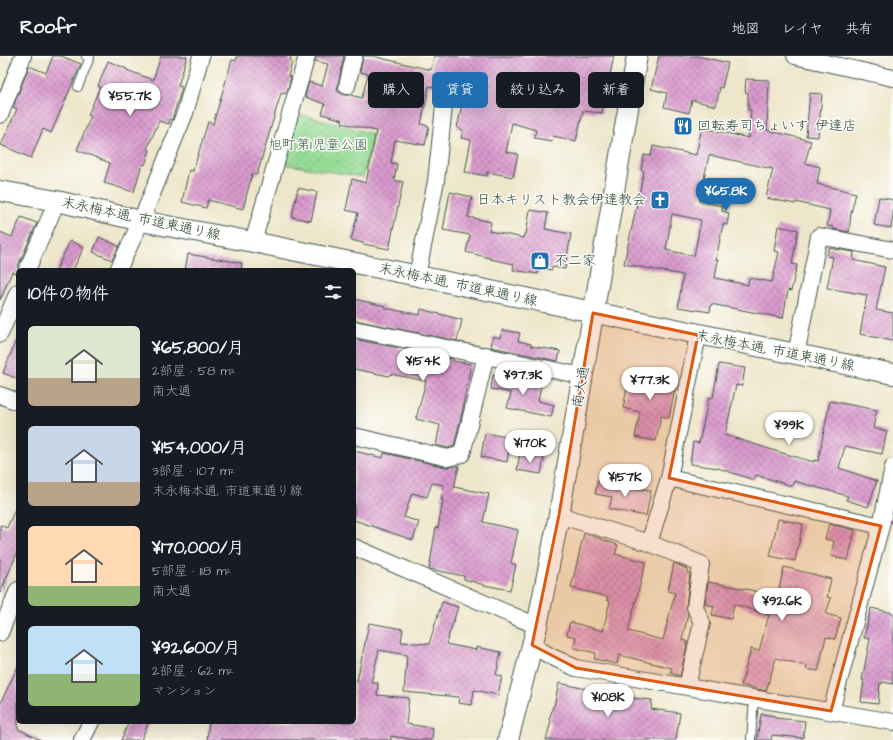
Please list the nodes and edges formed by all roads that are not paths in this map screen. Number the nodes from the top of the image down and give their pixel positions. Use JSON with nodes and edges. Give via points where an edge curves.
{"nodes":[{"id":1,"x":24,"y":56,"type":"edge"},
{"id":2,"x":86,"y":56,"type":"edge"},
{"id":3,"x":201,"y":56,"type":"edge"},
{"id":4,"x":307,"y":56,"type":"edge"},
{"id":5,"x":354,"y":56,"type":"edge"},
{"id":6,"x":637,"y":56,"type":"edge"},
{"id":7,"x":795,"y":56,"type":"edge"},
{"id":8,"x":893,"y":78,"type":"edge"},
{"id":9,"x":347,"y":86,"type":"dead end"},
{"id":10,"x":78,"y":87,"type":"dead end"},
{"id":11,"x":444,"y":108,"type":"edge"},
{"id":12,"x":0,"y":115,"type":"edge"},
{"id":13,"x":0,"y":190,"type":"edge"},
{"id":14,"x":57,"y":201,"type":"junction"},
{"id":15,"x":141,"y":221,"type":"junction"},
{"id":16,"x":252,"y":242,"type":"junction"},
{"id":17,"x":893,"y":250,"type":"edge"},
{"id":18,"x":29,"y":268,"type":"edge"},
{"id":19,"x":119,"y":268,"type":"edge"},
{"id":20,"x":417,"y":276,"type":"junction"},
{"id":21,"x":16,"y":297,"type":"edge"},
{"id":22,"x":593,"y":313,"type":"junction"},
{"id":23,"x":356,"y":329,"type":"edge"},
{"id":24,"x":0,"y":334,"type":"edge"},
{"id":25,"x":698,"y":335,"type":"junction"},
{"id":26,"x":486,"y":355,"type":"junction"},
{"id":27,"x":796,"y":355,"type":"junction"},
{"id":28,"x":893,"y":374,"type":"edge"},
{"id":29,"x":583,"y":376,"type":"junction"},
{"id":30,"x":0,"y":394,"type":"edge"},
{"id":31,"x":16,"y":401,"type":"edge"},
{"id":32,"x":356,"y":436,"type":"edge"},
{"id":33,"x":893,"y":467,"type":"edge"},
{"id":34,"x":669,"y":478,"type":"junction"},
{"id":35,"x":890,"y":496,"type":"edge"},
{"id":36,"x":559,"y":515,"type":"junction"},
{"id":37,"x":881,"y":526,"type":"junction"},
{"id":38,"x":650,"y":543,"type":"junction"},
{"id":39,"x":356,"y":548,"type":"edge"},
{"id":40,"x":16,"y":595,"type":"edge"},
{"id":41,"x":0,"y":633,"type":"edge"},
{"id":42,"x":534,"y":636,"type":"junction"},
{"id":43,"x":687,"y":686,"type":"junction"},
{"id":44,"x":754,"y":697,"type":"junction"},
{"id":45,"x":831,"y":711,"type":"junction"},
{"id":46,"x":893,"y":722,"type":"edge"},
{"id":47,"x":90,"y":724,"type":"edge"},
{"id":48,"x":82,"y":740,"type":"edge"},
{"id":49,"x":508,"y":740,"type":"edge"},
{"id":50,"x":751,"y":740,"type":"edge"}],
"edges":[{"from":1,"to":12,"type":"street"},
{"from":2,"to":10,"type":"lane","via":[[90,57]]},
{"from":3,"to":15,"type":"street","via":[[185,113]]},
{"from":4,"to":16,"type":"street"},
{"from":5,"to":9,"type":"street"},
{"from":6,"to":22,"type":"street","name":"南大通"},
{"from":7,"to":8,"type":"street"},
{"from":11,"to":20,"type":"street","via":[[436,181]]},
{"from":13,"to":14,"type":"street","name":"末永梅本通, 市道東通り線"},
{"from":14,"to":15,"type":"street","name":"末永梅本通, 市道東通り線"},
{"from":14,"to":18,"type":"street"},
{"from":15,"to":16,"type":"street","name":"末永梅本通, 市道東通り線"},
{"from":15,"to":19,"type":"street"},
{"from":16,"to":20,"type":"street","name":"末永梅本通, 市道東通り線"},
{"from":17,"to":27,"type":"street","via":[[819,236]]},
{"from":20,"to":22,"type":"street","name":"末永梅本通, 市道東通り線"},
{"from":21,"to":24,"type":"street"},
{"from":22,"to":25,"type":"street","name":"末永梅本通, 市道東通り線"},
{"from":22,"to":29,"type":"street","name":"南大通"},
{"from":23,"to":26,"type":"street"},
{"from":25,"to":27,"type":"street","name":"末永梅本通, 市道東通り線"},
{"from":25,"to":34,"type":"street"},
{"from":26,"to":29,"type":"street"},
{"from":26,"to":32,"type":"street","via":[[462,454],[448,458]]},
{"from":27,"to":28,"type":"street","name":"末永梅本通, 市道東通り線"},
{"from":29,"to":36,"type":"street","name":"南大通"},
{"from":30,"to":31,"type":"street"},
{"from":33,"to":35,"type":"street"},
{"from":34,"to":37,"type":"street"},
{"from":34,"to":38,"type":"street"},
{"from":35,"to":37,"type":"street"},
{"from":36,"to":38,"type":"street"},
{"from":36,"to":42,"type":"street","name":"南大通"},
{"from":37,"to":45,"type":"street"},
{"from":38,"to":43,"type":"street","via":[[701,564],[695,607],[702,623]]},
{"from":39,"to":42,"type":"street"},
{"from":40,"to":41,"type":"street"},
{"from":42,"to":43,"type":"street","via":[[550,656],[576,668]]},
{"from":42,"to":49,"type":"street","name":"南大通"},
{"from":43,"to":44,"type":"street"},
{"from":44,"to":45,"type":"street"},
{"from":44,"to":50,"type":"lane"},
{"from":45,"to":46,"type":"street"},
{"from":47,"to":48,"type":"street"}]}
